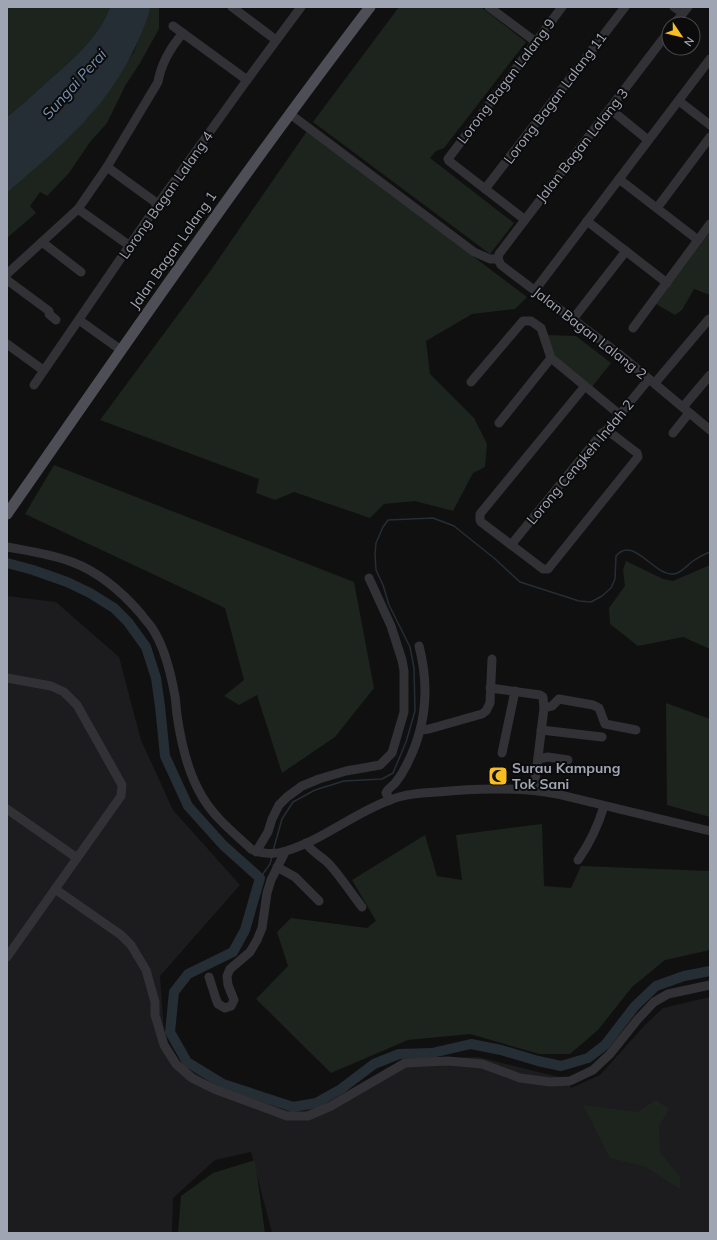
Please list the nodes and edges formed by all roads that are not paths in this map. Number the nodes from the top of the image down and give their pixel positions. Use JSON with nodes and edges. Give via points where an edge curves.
{"nodes":[{"id":1,"x":301,"y":7,"type":"edge"},
{"id":2,"x":370,"y":7,"type":"edge"},
{"id":3,"x":562,"y":7,"type":"edge"},
{"id":4,"x":625,"y":7,"type":"edge"},
{"id":5,"x":674,"y":7,"type":"edge"},
{"id":6,"x":237,"y":8,"type":"edge"},
{"id":7,"x":495,"y":9,"type":"edge"},
{"id":8,"x":685,"y":10,"type":"edge"},
{"id":9,"x":173,"y":26,"type":"dead end"},
{"id":10,"x":183,"y":33,"type":"junction"},
{"id":11,"x":276,"y":40,"type":"junction"},
{"id":12,"x":536,"y":42,"type":"junction"},
{"id":13,"x":661,"y":42,"type":"edge"},
{"id":14,"x":710,"y":59,"type":"edge"},
{"id":15,"x":247,"y":80,"type":"junction"},
{"id":16,"x":679,"y":101,"type":"junction"},
{"id":17,"x":610,"y":109,"type":"junction"},
{"id":18,"x":290,"y":114,"type":"junction"},
{"id":19,"x":710,"y":124,"type":"edge"},
{"id":20,"x":710,"y":137,"type":"edge"},
{"id":21,"x":648,"y":140,"type":"junction"},
{"id":22,"x":107,"y":167,"type":"junction"},
{"id":23,"x":619,"y":179,"type":"junction"},
{"id":24,"x":486,"y":189,"type":"junction"},
{"id":25,"x":158,"y":204,"type":"junction"},
{"id":26,"x":657,"y":208,"type":"junction"},
{"id":27,"x":78,"y":209,"type":"junction"},
{"id":28,"x":524,"y":220,"type":"junction"},
{"id":29,"x":587,"y":221,"type":"junction"},
{"id":30,"x":710,"y":224,"type":"edge"},
{"id":31,"x":698,"y":240,"type":"junction"},
{"id":32,"x":42,"y":242,"type":"junction"},
{"id":33,"x":130,"y":246,"type":"junction"},
{"id":34,"x":626,"y":251,"type":"junction"},
{"id":35,"x":498,"y":260,"type":"junction"},
{"id":36,"x":81,"y":272,"type":"dead end"},
{"id":37,"x":7,"y":274,"type":"edge"},
{"id":38,"x":7,"y":280,"type":"edge"},
{"id":39,"x":667,"y":283,"type":"junction"},
{"id":40,"x":535,"y":290,"type":"junction"},
{"id":41,"x":573,"y":319,"type":"junction"},
{"id":42,"x":709,"y":319,"type":"dead end"},
{"id":43,"x":56,"y":320,"type":"dead end"},
{"id":44,"x":79,"y":320,"type":"junction"},
{"id":45,"x":633,"y":328,"type":"dead end"},
{"id":46,"x":7,"y":344,"type":"edge"},
{"id":47,"x":121,"y":350,"type":"junction"},
{"id":48,"x":552,"y":358,"type":"junction"},
{"id":49,"x":43,"y":370,"type":"junction"},
{"id":50,"x":710,"y":375,"type":"edge"},
{"id":51,"x":652,"y":381,"type":"junction"},
{"id":52,"x":471,"y":382,"type":"dead end"},
{"id":53,"x":34,"y":385,"type":"dead end"},
{"id":54,"x":585,"y":386,"type":"junction"},
{"id":55,"x":686,"y":410,"type":"junction"},
{"id":56,"x":619,"y":414,"type":"junction"},
{"id":57,"x":499,"y":423,"type":"dead end"},
{"id":58,"x":607,"y":430,"type":"junction"},
{"id":59,"x":710,"y":430,"type":"edge"},
{"id":60,"x":673,"y":434,"type":"dead end"},
{"id":61,"x":7,"y":514,"type":"edge"},
{"id":62,"x":511,"y":545,"type":"junction"},
{"id":63,"x":7,"y":546,"type":"edge"},
{"id":64,"x":369,"y":578,"type":"dead end"},
{"id":65,"x":419,"y":646,"type":"dead end"},
{"id":66,"x":492,"y":659,"type":"dead end"},
{"id":67,"x":7,"y":678,"type":"edge"},
{"id":68,"x":490,"y":688,"type":"junction"},
{"id":69,"x":515,"y":691,"type":"junction"},
{"id":70,"x":544,"y":708,"type":"junction"},
{"id":71,"x":421,"y":730,"type":"junction"},
{"id":72,"x":541,"y":730,"type":"junction"},
{"id":73,"x":636,"y":730,"type":"dead end"},
{"id":74,"x":602,"y":737,"type":"dead end"},
{"id":75,"x":502,"y":753,"type":"dead end"},
{"id":76,"x":538,"y":760,"type":"junction"},
{"id":77,"x":568,"y":760,"type":"dead end"},
{"id":78,"x":534,"y":790,"type":"junction"},
{"id":79,"x":390,"y":800,"type":"junction"},
{"id":80,"x":604,"y":806,"type":"junction"},
{"id":81,"x":7,"y":809,"type":"edge"},
{"id":82,"x":710,"y":831,"type":"edge"},
{"id":83,"x":306,"y":843,"type":"junction"},
{"id":84,"x":283,"y":852,"type":"junction"},
{"id":85,"x":260,"y":853,"type":"junction"},
{"id":86,"x":77,"y":858,"type":"junction"},
{"id":87,"x":578,"y":860,"type":"dead end"},
{"id":88,"x":278,"y":867,"type":"junction"},
{"id":89,"x":55,"y":889,"type":"junction"},
{"id":90,"x":318,"y":901,"type":"dead end"},
{"id":91,"x":362,"y":907,"type":"dead end"},
{"id":92,"x":7,"y":957,"type":"edge"},
{"id":93,"x":209,"y":977,"type":"dead end"},
{"id":94,"x":710,"y":985,"type":"edge"}],
"edges":[{"from":1,"to":11,"type":"street","name":"Lorong Bagan Lalang 4"},
{"from":2,"to":18,"type":"main road","name":"Jalan Bagan Lalang 1"},
{"from":3,"to":12,"type":"street","name":"Lorong Bagan Lalang 9"},
{"from":4,"to":24,"type":"street","name":"Lorong Bagan Lalang 11"},
{"from":5,"to":8,"type":"street"},
{"from":6,"to":11,"type":"street"},
{"from":7,"to":12,"type":"street"},
{"from":9,"to":10,"type":"street"},
{"from":10,"to":15,"type":"street"},
{"from":10,"to":22,"type":"street","via":[[166,59],[158,82]]},
{"from":11,"to":15,"type":"street","name":"Lorong Bagan Lalang 4"},
{"from":12,"to":24,"type":"street","name":"Lorong Bagan Lalang 9","via":[[449,156],[449,161]]},
{"from":13,"to":17,"type":"street","name":"Jalan Bagan Lalang 3"},
{"from":14,"to":16,"type":"street"},
{"from":15,"to":25,"type":"street","name":"Lorong Bagan Lalang 4"},
{"from":16,"to":19,"type":"street"},
{"from":16,"to":21,"type":"street"},
{"from":17,"to":21,"type":"street"},
{"from":17,"to":28,"type":"street","name":"Jalan Bagan Lalang 3"},
{"from":18,"to":35,"type":"street","via":[[474,252]]},
{"from":18,"to":47,"type":"main road","name":"Jalan Bagan Lalang 1"},
{"from":20,"to":26,"type":"street"},
{"from":21,"to":23,"type":"street"},
{"from":22,"to":25,"type":"street"},
{"from":22,"to":27,"type":"street"},
{"from":23,"to":26,"type":"street"},
{"from":23,"to":29,"type":"street"},
{"from":24,"to":28,"type":"street"},
{"from":25,"to":33,"type":"street","name":"Lorong Bagan Lalang 4"},
{"from":26,"to":31,"type":"street"},
{"from":27,"to":32,"type":"street"},
{"from":27,"to":33,"type":"street"},
{"from":28,"to":35,"type":"street","name":"Jalan Bagan Lalang 3","via":[[499,254]]},
{"from":29,"to":34,"type":"street"},
{"from":29,"to":40,"type":"street"},
{"from":30,"to":31,"type":"street"},
{"from":31,"to":39,"type":"street"},
{"from":32,"to":36,"type":"street"},
{"from":32,"to":37,"type":"street"},
{"from":33,"to":44,"type":"street","name":"Lorong Bagan Lalang 4"},
{"from":34,"to":39,"type":"street"},
{"from":34,"to":41,"type":"street"},
{"from":35,"to":40,"type":"street","name":"Jalan Bagan Lalang 2"},
{"from":38,"to":43,"type":"street","via":[[49,311]]},
{"from":39,"to":45,"type":"street"},
{"from":40,"to":41,"type":"street","name":"Jalan Bagan Lalang 2"},
{"from":41,"to":51,"type":"street","name":"Jalan Bagan Lalang 2"},
{"from":42,"to":51,"type":"street","name":"Lorong Cengkeh Indah 2"},
{"from":44,"to":47,"type":"street"},
{"from":44,"to":49,"type":"street","name":"Lorong Bagan Lalang 4"},
{"from":46,"to":49,"type":"street"},
{"from":47,"to":61,"type":"main road","name":"Jalan Bagan Lalang 1"},
{"from":48,"to":52,"type":"street","via":[[541,328],[531,321],[523,321]]},
{"from":48,"to":54,"type":"street"},
{"from":48,"to":57,"type":"street"},
{"from":49,"to":53,"type":"street","name":"Lorong Bagan Lalang 4"},
{"from":50,"to":55,"type":"street"},
{"from":51,"to":55,"type":"street","name":"Jalan Bagan Lalang 2"},
{"from":51,"to":56,"type":"street","name":"Lorong Cengkeh Indah 2"},
{"from":54,"to":56,"type":"street"},
{"from":54,"to":62,"type":"street","via":[[480,514],[482,524]]},
{"from":55,"to":59,"type":"street","name":"Jalan Bagan Lalang 2"},
{"from":55,"to":60,"type":"street"},
{"from":56,"to":58,"type":"street","name":"Lorong Cengkeh Indah 2"},
{"from":58,"to":62,"type":"street","name":"Lorong Cengkeh Indah 2"},
{"from":58,"to":62,"type":"street","via":[[638,457],[552,565],[545,570]]},
{"from":63,"to":85,"type":"street","via":[[73,562],[100,576],[129,600],[152,628],[164,652],[183,747],[203,798],[218,818],[251,849]]},
{"from":64,"to":85,"type":"street","via":[[391,626],[404,671],[404,712],[392,752],[380,765],[319,779],[286,797],[272,819]]},
{"from":65,"to":71,"type":"street","via":[[425,678]]},
{"from":66,"to":68,"type":"street"},
{"from":67,"to":86,"type":"street","via":[[51,686],[64,692],[77,705],[122,785],[121,796]]},
{"from":68,"to":69,"type":"street"},
{"from":68,"to":71,"type":"street","via":[[490,703],[482,714]]},
{"from":69,"to":70,"type":"street","via":[[544,697]]},
{"from":69,"to":75,"type":"street"},
{"from":70,"to":72,"type":"street"},
{"from":70,"to":73,"type":"street","via":[[552,706],[559,699],[594,705],[599,708],[605,724]]},
{"from":71,"to":79,"type":"street","via":[[404,772],[387,790]]},
{"from":72,"to":74,"type":"street"},
{"from":72,"to":76,"type":"street"},
{"from":76,"to":77,"type":"street","via":[[548,757]]},
{"from":76,"to":78,"type":"street"},
{"from":78,"to":79,"type":"street","via":[[457,790]]},
{"from":78,"to":80,"type":"street"},
{"from":79,"to":83,"type":"street"},
{"from":80,"to":82,"type":"street"},
{"from":80,"to":87,"type":"street","via":[[596,831]]},
{"from":81,"to":86,"type":"street"},
{"from":83,"to":84,"type":"street"},
{"from":83,"to":91,"type":"street","via":[[329,864]]},
{"from":84,"to":85,"type":"street"},
{"from":84,"to":88,"type":"street"},
{"from":86,"to":89,"type":"street"},
{"from":88,"to":90,"type":"street","via":[[296,877]]},
{"from":88,"to":93,"type":"street","via":[[267,893],[262,928],[257,940],[250,952],[230,969],[227,976],[234,1000],[231,1006],[225,1008],[218,1004]]},
{"from":89,"to":92,"type":"street"},
{"from":89,"to":94,"type":"street","via":[[121,935],[131,945],[146,970],[164,1045],[176,1064],[192,1078],[214,1089],[287,1116],[308,1116],[331,1106],[405,1063],[448,1061],[482,1064],[520,1078],[550,1082],[570,1081],[593,1070],[654,1002],[668,994]]}]}
